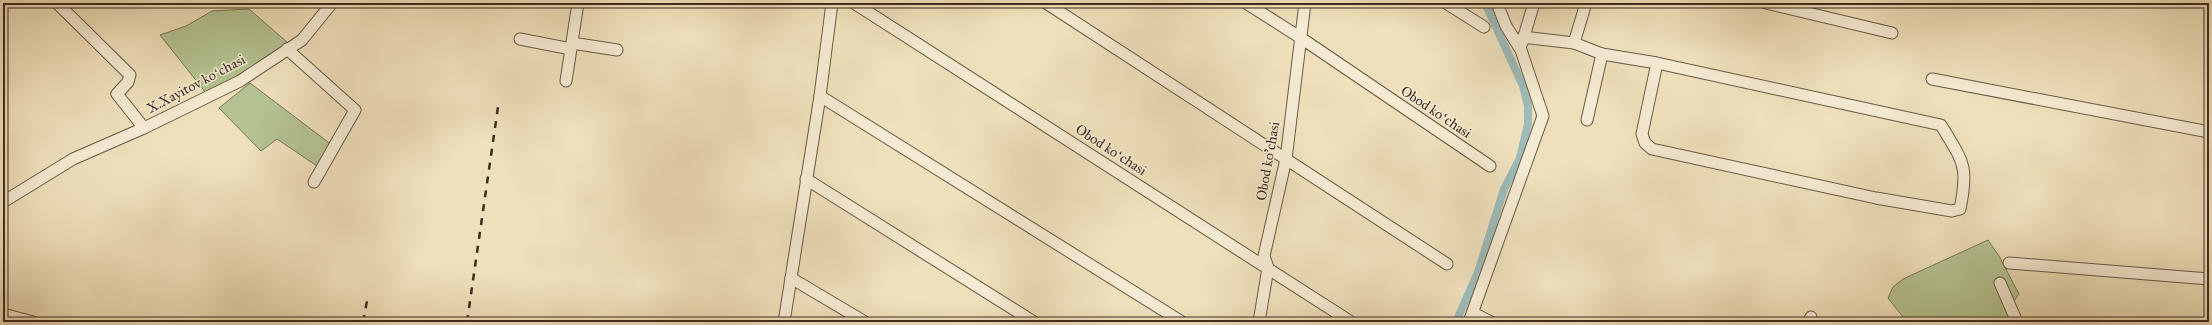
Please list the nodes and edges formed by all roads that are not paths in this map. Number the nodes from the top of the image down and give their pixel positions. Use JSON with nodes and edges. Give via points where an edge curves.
{"nodes":[{"id":1,"x":57,"y":3,"type":"edge"},
{"id":2,"x":332,"y":3,"type":"edge"},
{"id":3,"x":578,"y":3,"type":"edge"},
{"id":4,"x":832,"y":3,"type":"edge"},
{"id":5,"x":854,"y":3,"type":"edge"},
{"id":6,"x":1046,"y":3,"type":"edge"},
{"id":7,"x":1246,"y":3,"type":"edge"},
{"id":8,"x":1305,"y":3,"type":"edge"},
{"id":9,"x":1446,"y":3,"type":"edge"},
{"id":10,"x":1497,"y":3,"type":"edge"},
{"id":11,"x":1534,"y":3,"type":"edge"},
{"id":12,"x":1586,"y":3,"type":"edge"},
{"id":13,"x":1766,"y":3,"type":"edge"},
{"id":14,"x":1484,"y":27,"type":"dead end"},
{"id":15,"x":1892,"y":33,"type":"dead end"},
{"id":16,"x":1523,"y":37,"type":"junction"},
{"id":17,"x":1301,"y":38,"type":"junction"},
{"id":18,"x":520,"y":39,"type":"dead end"},
{"id":19,"x":1574,"y":43,"type":"junction"},
{"id":20,"x":572,"y":46,"type":"junction"},
{"id":21,"x":287,"y":49,"type":"junction"},
{"id":22,"x":617,"y":50,"type":"dead end"},
{"id":23,"x":1521,"y":50,"type":"junction"},
{"id":24,"x":1602,"y":54,"type":"junction"},
{"id":25,"x":1657,"y":63,"type":"junction"},
{"id":26,"x":1932,"y":79,"type":"dead end"},
{"id":27,"x":566,"y":81,"type":"dead end"},
{"id":28,"x":820,"y":96,"type":"junction"},
{"id":29,"x":1587,"y":120,"type":"dead end"},
{"id":30,"x":144,"y":128,"type":"junction"},
{"id":31,"x":2209,"y":132,"type":"edge"},
{"id":32,"x":1286,"y":159,"type":"junction"},
{"id":33,"x":1490,"y":166,"type":"dead end"},
{"id":34,"x":806,"y":179,"type":"junction"},
{"id":35,"x":314,"y":182,"type":"dead end"},
{"id":36,"x":3,"y":202,"type":"edge"},
{"id":37,"x":2009,"y":263,"type":"dead end"},
{"id":38,"x":1447,"y":264,"type":"dead end"},
{"id":39,"x":1268,"y":268,"type":"junction"},
{"id":40,"x":791,"y":278,"type":"junction"},
{"id":41,"x":2209,"y":279,"type":"edge"},
{"id":42,"x":2000,"y":283,"type":"dead end"},
{"id":43,"x":3,"y":314,"type":"edge"},
{"id":44,"x":1471,"y":317,"type":"edge"},
{"id":45,"x":32,"y":322,"type":"edge"},
{"id":46,"x":784,"y":322,"type":"edge"},
{"id":47,"x":865,"y":322,"type":"edge"},
{"id":48,"x":1034,"y":322,"type":"edge"},
{"id":49,"x":1182,"y":322,"type":"edge"},
{"id":50,"x":1259,"y":322,"type":"edge"},
{"id":51,"x":1351,"y":322,"type":"edge"},
{"id":52,"x":1491,"y":322,"type":"edge"},
{"id":53,"x":2017,"y":322,"type":"edge"}],
"edges":[{"from":1,"to":30,"type":"street","name":"X.Xayitov koʻchasi","via":[[130,76],[128,82],[116,94]]},
{"from":2,"to":21,"type":"street","name":"X.Xayitov koʻchasi","via":[[302,40]]},
{"from":3,"to":20,"type":"street"},
{"from":4,"to":28,"type":"street"},
{"from":5,"to":39,"type":"street","name":"Obod koʻchasi"},
{"from":6,"to":32,"type":"street"},
{"from":7,"to":17,"type":"street","name":"Obod koʻchasi"},
{"from":8,"to":17,"type":"street","name":"Obod ko'chasi"},
{"from":9,"to":14,"type":"street"},
{"from":10,"to":23,"type":"street","via":[[1506,26]]},
{"from":11,"to":16,"type":"street"},
{"from":12,"to":19,"type":"street"},
{"from":13,"to":15,"type":"street"},
{"from":16,"to":19,"type":"street"},
{"from":16,"to":23,"type":"street"},
{"from":17,"to":32,"type":"street","name":"Obod ko'chasi"},
{"from":17,"to":33,"type":"street","name":"Obod koʻchasi"},
{"from":18,"to":20,"type":"street"},
{"from":19,"to":24,"type":"street"},
{"from":20,"to":22,"type":"street"},
{"from":20,"to":27,"type":"street"},
{"from":21,"to":30,"type":"street","name":"X.Xayitov koʻchasi","via":[[240,81]]},
{"from":21,"to":35,"type":"street","via":[[355,110]]},
{"from":23,"to":44,"type":"street","via":[[1543,116]]},
{"from":24,"to":25,"type":"street"},
{"from":24,"to":29,"type":"street"},
{"from":25,"to":25,"type":"street","via":[[1642,134],[1645,143],[1652,149],[1876,198],[1952,211],[1960,209],[1965,182],[1963,164],[1941,125]]},
{"from":26,"to":31,"type":"street"},
{"from":28,"to":34,"type":"street"},
{"from":28,"to":49,"type":"street"},
{"from":30,"to":36,"type":"street","name":"X.Xayitov koʻchasi","via":[[73,159]]},
{"from":32,"to":38,"type":"street"},
{"from":32,"to":39,"type":"street","name":"Obod ko'chasi","via":[[1264,256]]},
{"from":34,"to":40,"type":"street"},
{"from":34,"to":48,"type":"street"},
{"from":37,"to":41,"type":"street"},
{"from":39,"to":50,"type":"street","name":"Obod ko'chasi"},
{"from":39,"to":51,"type":"street","name":"Obod koʻchasi"},
{"from":40,"to":46,"type":"street"},
{"from":40,"to":47,"type":"street"},
{"from":42,"to":53,"type":"street"},
{"from":43,"to":45,"type":"street"},
{"from":44,"to":52,"type":"street"}]}
